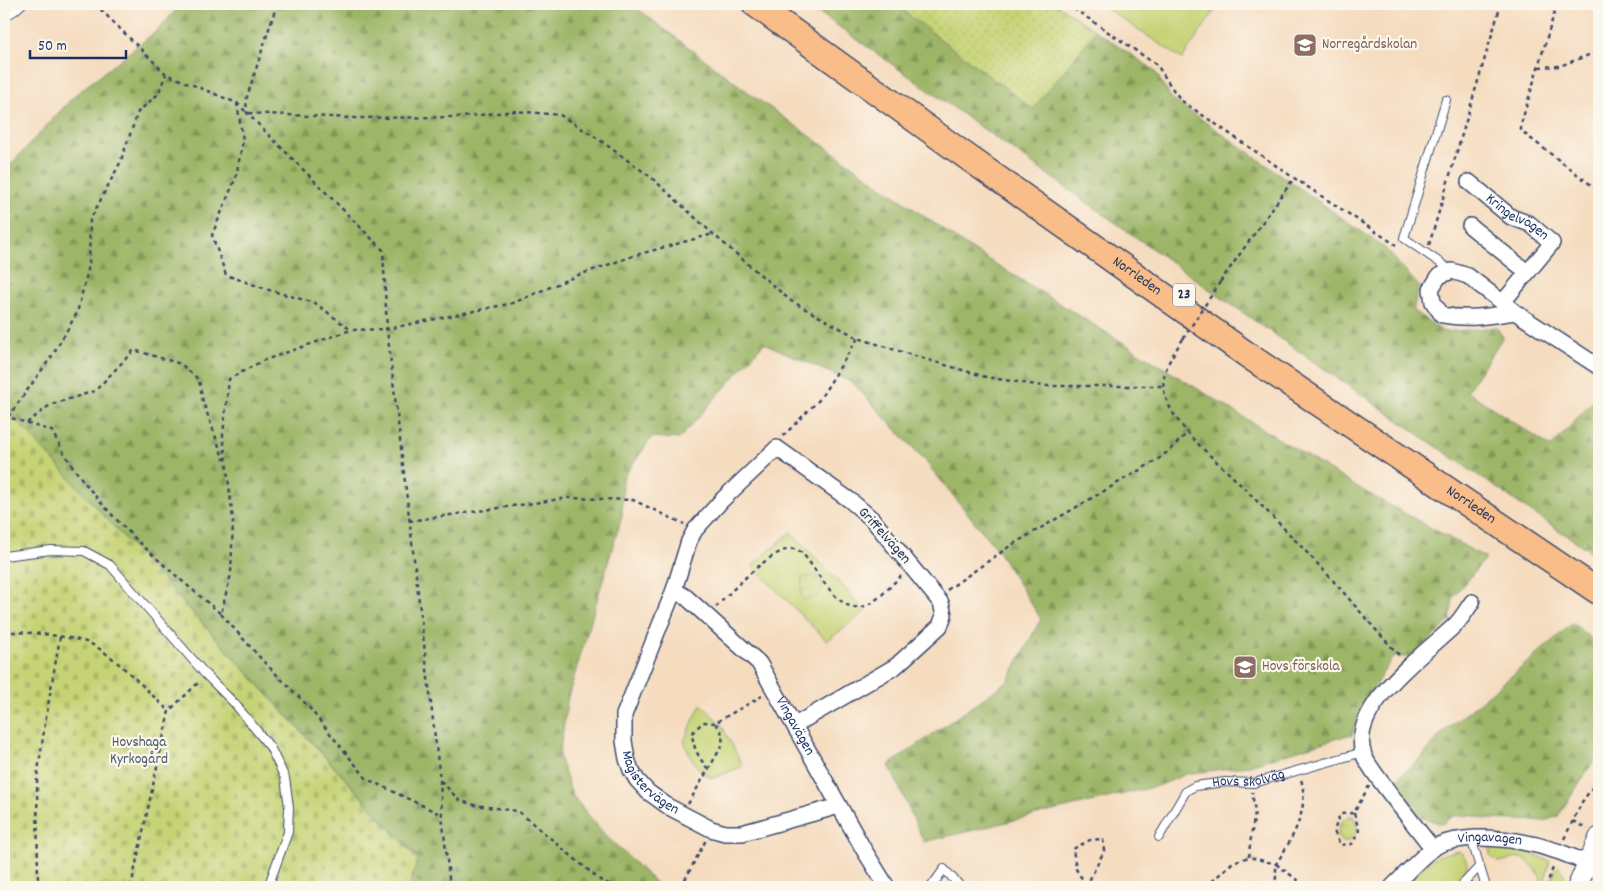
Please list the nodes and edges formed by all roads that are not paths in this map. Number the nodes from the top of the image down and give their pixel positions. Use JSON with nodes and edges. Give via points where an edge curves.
{"nodes":[{"id":1,"x":22,"y":4,"type":"edge"},
{"id":2,"x":755,"y":4,"type":"edge"},
{"id":3,"x":776,"y":4,"type":"edge"},
{"id":4,"x":4,"y":17,"type":"edge"},
{"id":5,"x":1446,"y":100,"type":"dead end"},
{"id":6,"x":1469,"y":182,"type":"dead end"},
{"id":7,"x":1470,"y":226,"type":"dead end"},
{"id":8,"x":1452,"y":272,"type":"junction"},
{"id":9,"x":1527,"y":272,"type":"junction"},
{"id":10,"x":1503,"y":302,"type":"junction"},
{"id":11,"x":1515,"y":312,"type":"junction"},
{"id":12,"x":1599,"y":367,"type":"edge"},
{"id":13,"x":4,"y":556,"type":"edge"},
{"id":14,"x":1599,"y":576,"type":"edge"},
{"id":15,"x":674,"y":590,"type":"junction"},
{"id":16,"x":1599,"y":592,"type":"edge"},
{"id":17,"x":1472,"y":602,"type":"dead end"},
{"id":18,"x":795,"y":725,"type":"junction"},
{"id":19,"x":1363,"y":752,"type":"junction"},
{"id":20,"x":839,"y":806,"type":"junction"},
{"id":21,"x":1159,"y":837,"type":"dead end"},
{"id":22,"x":1599,"y":837,"type":"edge"},
{"id":23,"x":1471,"y":838,"type":"junction"},
{"id":24,"x":1433,"y":849,"type":"junction"},
{"id":25,"x":1480,"y":866,"type":"junction"},
{"id":26,"x":1593,"y":866,"type":"edge"},
{"id":27,"x":268,"y":887,"type":"edge"},
{"id":28,"x":887,"y":887,"type":"edge"},
{"id":29,"x":931,"y":887,"type":"edge"},
{"id":30,"x":961,"y":887,"type":"edge"},
{"id":31,"x":1392,"y":887,"type":"edge"},
{"id":32,"x":1460,"y":887,"type":"edge"},
{"id":33,"x":1486,"y":887,"type":"edge"},
{"id":34,"x":1577,"y":887,"type":"edge"}],
"edges":[{"from":1,"to":4,"type":"lane"},
{"from":2,"to":16,"type":"highway","name":"Norrleden","number":"23","via":[[1249,356]]},
{"from":3,"to":14,"type":"highway","name":"Norrleden","number":"23","via":[[1166,283]]},
{"from":5,"to":8,"type":"lane","via":[[1404,238]]},
{"from":6,"to":9,"type":"street","name":"Kringelvägen","via":[[1511,217],[1530,224],[1552,243]]},
{"from":7,"to":9,"type":"street"},
{"from":8,"to":10,"type":"street","via":[[1468,276]]},
{"from":8,"to":11,"type":"street","via":[[1439,276],[1431,289],[1433,302],[1442,315],[1484,317]]},
{"from":9,"to":10,"type":"street","name":"Kringelvägen"},
{"from":10,"to":11,"type":"street"},
{"from":11,"to":12,"type":"street"},
{"from":13,"to":27,"type":"lane","via":[[50,550],[84,551],[110,565],[270,747],[285,778],[289,807],[288,832]]},
{"from":15,"to":18,"type":"street","name":"Vingavägen","via":[[759,663]]},
{"from":15,"to":18,"type":"street","name":"Griffelvägen","via":[[695,530],[777,448],[872,519],[941,603],[944,615],[940,626],[896,666]]},
{"from":15,"to":20,"type":"street","name":"Magistervägen","via":[[624,715],[627,760],[637,780],[656,798],[682,814],[724,833],[742,833]]},
{"from":17,"to":19,"type":"street","via":[[1458,622],[1409,665],[1371,708],[1364,727]]},
{"from":18,"to":20,"type":"street","name":"Vingavägen"},
{"from":19,"to":21,"type":"lane","name":"Hovs skolväg","via":[[1251,783],[1195,786],[1186,791]]},
{"from":19,"to":24,"type":"street","via":[[1375,773]]},
{"from":20,"to":28,"type":"street","name":"Vingavägen"},
{"from":22,"to":26,"type":"street"},
{"from":23,"to":24,"type":"street","name":"Vingavägen"},
{"from":23,"to":25,"type":"lane"},
{"from":23,"to":26,"type":"street","name":"Vingavägen","via":[[1512,839],[1559,851]]},
{"from":24,"to":31,"type":"street","name":"Vingavägen"},
{"from":25,"to":32,"type":"lane"},
{"from":25,"to":33,"type":"lane"},
{"from":26,"to":34,"type":"street"},
{"from":29,"to":30,"type":"lane","via":[[944,869]]}]}
